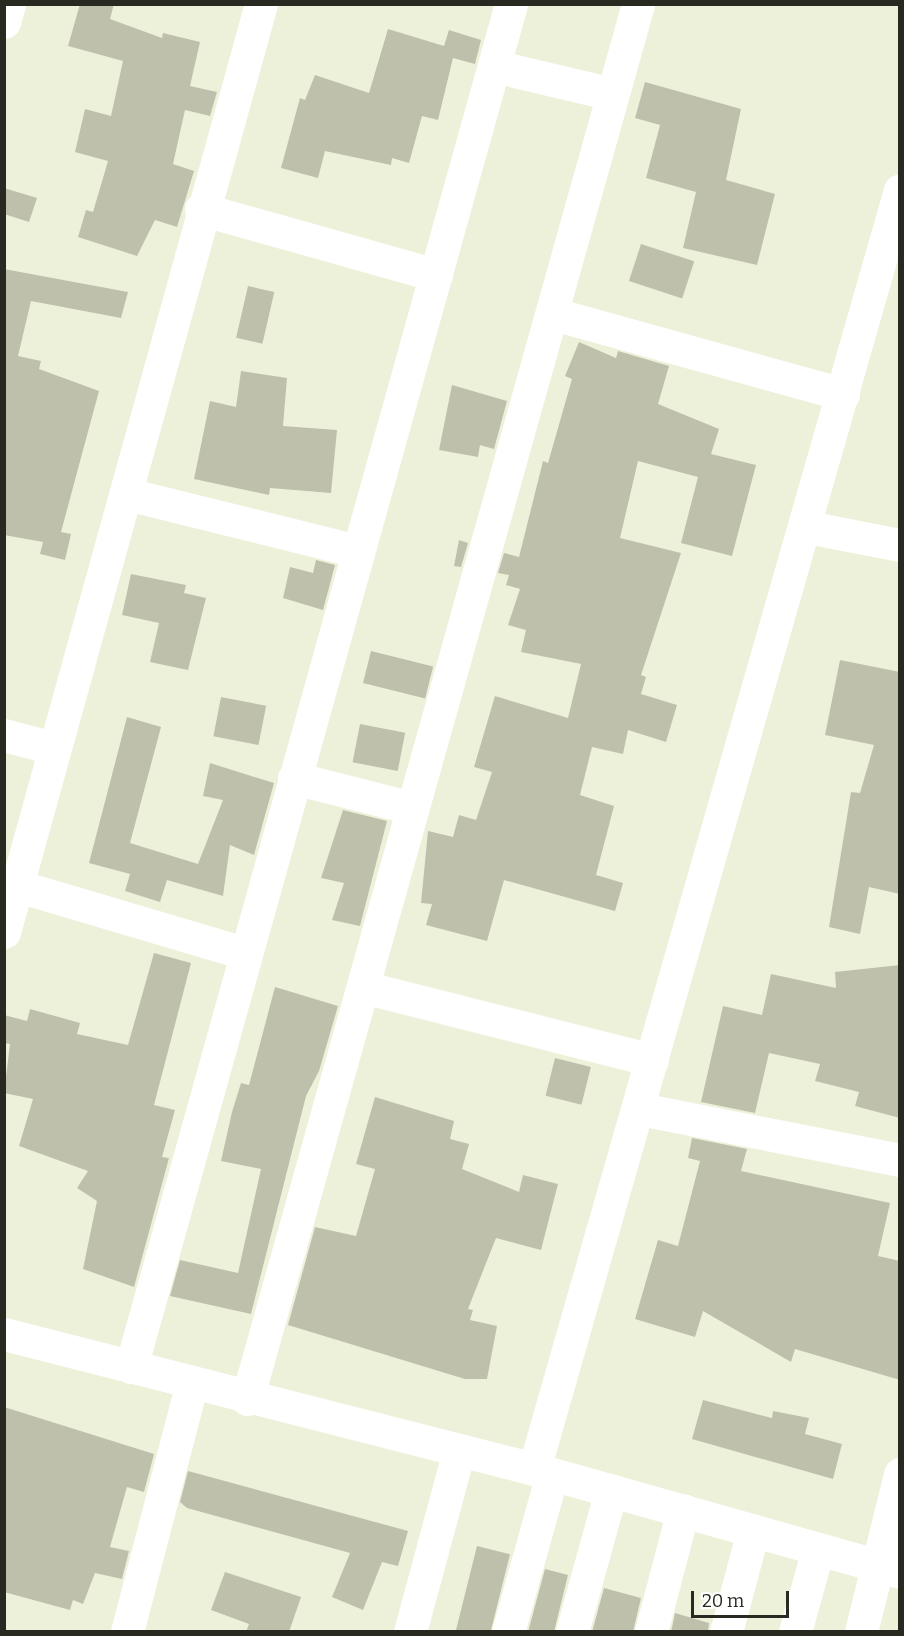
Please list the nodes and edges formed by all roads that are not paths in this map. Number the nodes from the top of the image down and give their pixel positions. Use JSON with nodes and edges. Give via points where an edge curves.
{"nodes":[{"id":1,"x":9,"y":4,"type":"edge"},
{"id":2,"x":261,"y":4,"type":"edge"},
{"id":3,"x":511,"y":4,"type":"edge"},
{"id":4,"x":638,"y":4,"type":"edge"},
{"id":5,"x":4,"y":22,"type":"edge"},
{"id":6,"x":494,"y":66,"type":"junction"},
{"id":7,"x":612,"y":94,"type":"junction"},
{"id":8,"x":900,"y":190,"type":"edge"},
{"id":9,"x":201,"y":209,"type":"junction"},
{"id":10,"x":436,"y":275,"type":"junction"},
{"id":11,"x":554,"y":314,"type":"junction"},
{"id":12,"x":843,"y":394,"type":"junction"},
{"id":13,"x":127,"y":494,"type":"junction"},
{"id":14,"x":807,"y":527,"type":"junction"},
{"id":15,"x":900,"y":545,"type":"edge"},
{"id":16,"x":358,"y":551,"type":"junction"},
{"id":17,"x":4,"y":735,"type":"edge"},
{"id":18,"x":53,"y":748,"type":"junction"},
{"id":19,"x":294,"y":778,"type":"junction"},
{"id":20,"x":409,"y":807,"type":"junction"},
{"id":21,"x":18,"y":886,"type":"junction"},
{"id":22,"x":4,"y":932,"type":"edge"},
{"id":23,"x":244,"y":953,"type":"junction"},
{"id":24,"x":363,"y":987,"type":"junction"},
{"id":25,"x":652,"y":1060,"type":"junction"},
{"id":26,"x":640,"y":1109,"type":"junction"},
{"id":27,"x":900,"y":1160,"type":"edge"},
{"id":28,"x":4,"y":1334,"type":"edge"},
{"id":29,"x":131,"y":1367,"type":"junction"},
{"id":30,"x":192,"y":1383,"type":"junction"},
{"id":31,"x":247,"y":1400,"type":"junction"},
{"id":32,"x":459,"y":1451,"type":"junction"},
{"id":33,"x":543,"y":1471,"type":"junction"},
{"id":34,"x":900,"y":1474,"type":"edge"},
{"id":35,"x":611,"y":1490,"type":"junction"},
{"id":36,"x":683,"y":1510,"type":"junction"},
{"id":37,"x":753,"y":1531,"type":"junction"},
{"id":38,"x":818,"y":1550,"type":"junction"},
{"id":39,"x":890,"y":1569,"type":"edge"},
{"id":40,"x":127,"y":1632,"type":"edge"},
{"id":41,"x":410,"y":1632,"type":"edge"},
{"id":42,"x":508,"y":1632,"type":"edge"},
{"id":43,"x":572,"y":1632,"type":"edge"},
{"id":44,"x":651,"y":1632,"type":"edge"},
{"id":45,"x":726,"y":1632,"type":"edge"},
{"id":46,"x":795,"y":1632,"type":"edge"},
{"id":47,"x":861,"y":1632,"type":"edge"}],
"edges":[{"from":1,"to":5,"type":"street"},
{"from":2,"to":9,"type":"street"},
{"from":3,"to":6,"type":"street"},
{"from":4,"to":7,"type":"street"},
{"from":6,"to":7,"type":"street"},
{"from":6,"to":10,"type":"street"},
{"from":7,"to":11,"type":"street"},
{"from":8,"to":12,"type":"street"},
{"from":9,"to":10,"type":"street"},
{"from":9,"to":13,"type":"street"},
{"from":10,"to":16,"type":"street"},
{"from":11,"to":12,"type":"street"},
{"from":11,"to":20,"type":"street"},
{"from":12,"to":14,"type":"street"},
{"from":13,"to":16,"type":"street"},
{"from":13,"to":18,"type":"street"},
{"from":14,"to":15,"type":"street"},
{"from":14,"to":25,"type":"street"},
{"from":16,"to":19,"type":"street"},
{"from":17,"to":18,"type":"street"},
{"from":18,"to":21,"type":"street"},
{"from":19,"to":20,"type":"street"},
{"from":19,"to":23,"type":"street"},
{"from":20,"to":24,"type":"street"},
{"from":21,"to":22,"type":"street"},
{"from":21,"to":23,"type":"street"},
{"from":23,"to":29,"type":"street"},
{"from":24,"to":25,"type":"street"},
{"from":24,"to":31,"type":"street"},
{"from":25,"to":26,"type":"street"},
{"from":26,"to":27,"type":"street"},
{"from":26,"to":33,"type":"street"},
{"from":28,"to":29,"type":"street"},
{"from":29,"to":30,"type":"street"},
{"from":30,"to":31,"type":"street"},
{"from":30,"to":40,"type":"street"},
{"from":31,"to":32,"type":"street"},
{"from":32,"to":33,"type":"street"},
{"from":32,"to":41,"type":"street"},
{"from":33,"to":35,"type":"street"},
{"from":33,"to":42,"type":"street"},
{"from":34,"to":39,"type":"street"},
{"from":35,"to":36,"type":"street"},
{"from":35,"to":43,"type":"street"},
{"from":36,"to":37,"type":"street"},
{"from":36,"to":44,"type":"street"},
{"from":37,"to":38,"type":"street"},
{"from":37,"to":45,"type":"street"},
{"from":38,"to":39,"type":"street"},
{"from":38,"to":46,"type":"street"},
{"from":39,"to":47,"type":"street"}]}
